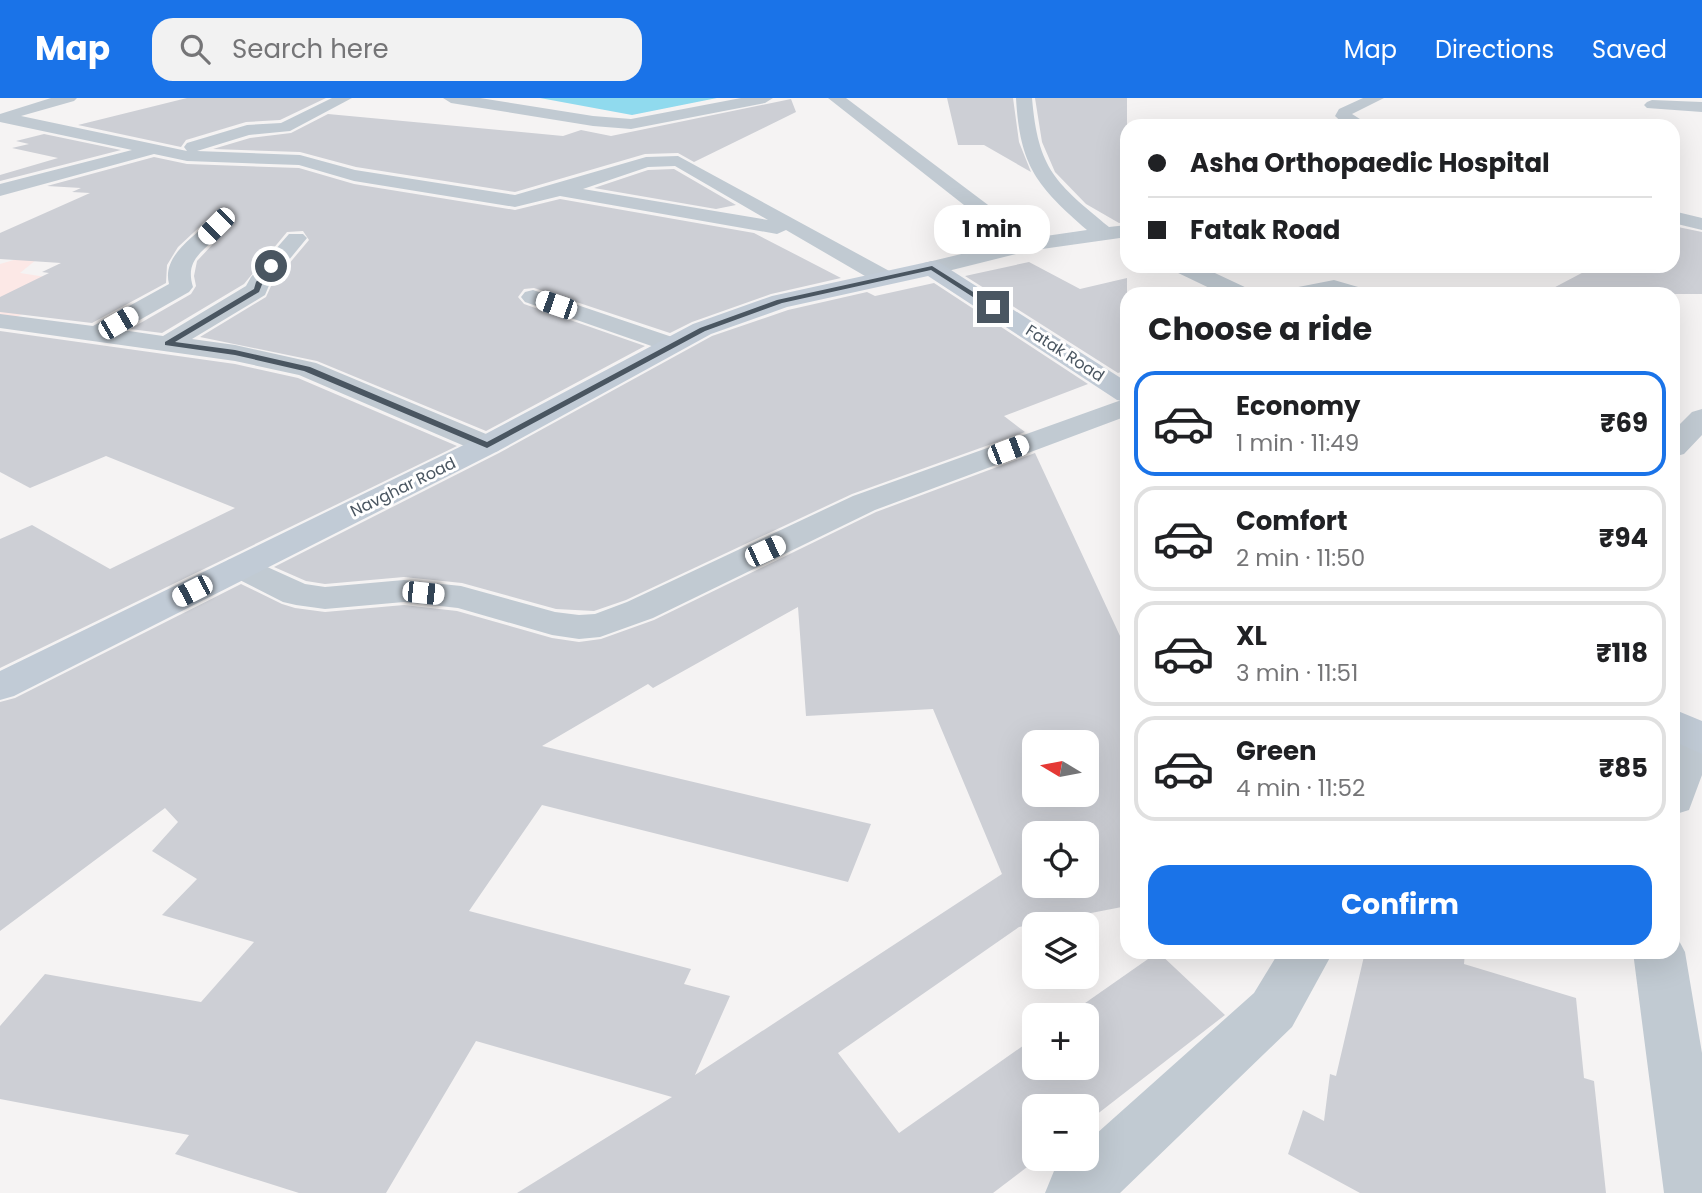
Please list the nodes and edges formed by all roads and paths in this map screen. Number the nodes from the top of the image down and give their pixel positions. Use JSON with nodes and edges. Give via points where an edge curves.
{"nodes":[{"id":1,"x":69,"y":98,"type":"edge"},
{"id":2,"x":344,"y":98,"type":"edge"},
{"id":3,"x":451,"y":98,"type":"edge"},
{"id":4,"x":765,"y":98,"type":"edge"},
{"id":5,"x":836,"y":98,"type":"edge"},
{"id":6,"x":1024,"y":98,"type":"edge"},
{"id":7,"x":1376,"y":98,"type":"edge"},
{"id":8,"x":1646,"y":102,"type":"edge"},
{"id":9,"x":1702,"y":107,"type":"edge"},
{"id":10,"x":278,"y":111,"type":"dead end"},
{"id":11,"x":312,"y":114,"type":"junction"},
{"id":12,"x":1667,"y":117,"type":"dead end"},
{"id":13,"x":1346,"y":119,"type":"edge"},
{"id":14,"x":154,"y":149,"type":"junction"},
{"id":15,"x":187,"y":149,"type":"dead end"},
{"id":16,"x":0,"y":190,"type":"edge"},
{"id":17,"x":558,"y":190,"type":"junction"},
{"id":18,"x":1680,"y":219,"type":"edge"},
{"id":19,"x":1702,"y":224,"type":"edge"},
{"id":20,"x":216,"y":226,"type":"dead end"},
{"id":21,"x":804,"y":233,"type":"junction"},
{"id":22,"x":1117,"y":235,"type":"edge"},
{"id":23,"x":296,"y":238,"type":"dead end"},
{"id":24,"x":1028,"y":245,"type":"junction"},
{"id":25,"x":932,"y":268,"type":"junction"},
{"id":26,"x":1197,"y":273,"type":"edge"},
{"id":27,"x":884,"y":278,"type":"junction"},
{"id":28,"x":1226,"y":287,"type":"edge"},
{"id":29,"x":533,"y":297,"type":"dead end"},
{"id":30,"x":0,"y":321,"type":"edge"},
{"id":31,"x":97,"y":334,"type":"junction"},
{"id":32,"x":167,"y":344,"type":"junction"},
{"id":33,"x":672,"y":345,"type":"junction"},
{"id":34,"x":1120,"y":389,"type":"edge"},
{"id":35,"x":1120,"y":409,"type":"edge"},
{"id":36,"x":1702,"y":418,"type":"edge"},
{"id":37,"x":1680,"y":441,"type":"edge"},
{"id":38,"x":487,"y":445,"type":"junction"},
{"id":39,"x":240,"y":567,"type":"junction"},
{"id":40,"x":0,"y":687,"type":"edge"},
{"id":41,"x":1689,"y":732,"type":"edge"},
{"id":42,"x":1680,"y":769,"type":"edge"},
{"id":43,"x":1303,"y":959,"type":"edge"},
{"id":44,"x":1660,"y":959,"type":"edge"},
{"id":45,"x":1076,"y":1193,"type":"edge"},
{"id":46,"x":1695,"y":1193,"type":"edge"}],
"edges":[{"from":1,"to":14,"type":"street","via":[[5,118]]},
{"from":2,"to":11,"type":"street"},
{"from":3,"to":4,"type":"street","via":[[613,124],[658,121]]},
{"from":5,"to":24,"type":"street"},
{"from":6,"to":22,"type":"street","via":[[1032,158],[1046,183]]},
{"from":7,"to":13,"type":"street","via":[[1345,112]]},
{"from":8,"to":9,"type":"street"},
{"from":8,"to":12,"type":"street"},
{"from":10,"to":11,"type":"street"},
{"from":11,"to":15,"type":"street","via":[[280,129],[247,130]]},
{"from":14,"to":16,"type":"street"},
{"from":14,"to":17,"type":"street","via":[[187,156],[300,160],[354,175],[514,201]]},
{"from":17,"to":21,"type":"street"},
{"from":17,"to":21,"type":"street","via":[[646,162],[678,161]]},
{"from":18,"to":19,"type":"street"},
{"from":20,"to":31,"type":"street","via":[[181,261],[177,272],[181,287]]},
{"from":21,"to":27,"type":"street"},
{"from":22,"to":24,"type":"street"},
{"from":23,"to":32,"type":"street","via":[[257,290]]},
{"from":24,"to":25,"type":"street"},
{"from":25,"to":27,"type":"main road","name":"Navghar Road"},
{"from":25,"to":34,"type":"main road","name":"Fatak Road"},
{"from":26,"to":28,"type":"street"},
{"from":27,"to":33,"type":"main road","name":"Navghar Road","via":[[780,301]]},
{"from":29,"to":33,"type":"street"},
{"from":30,"to":31,"type":"street"},
{"from":31,"to":32,"type":"street"},
{"from":32,"to":38,"type":"street","via":[[307,369]]},
{"from":33,"to":38,"type":"main road","name":"Navghar Road"},
{"from":35,"to":39,"type":"street","via":[[864,503],[600,625],[552,623],[461,597],[404,591],[325,598],[296,594]]},
{"from":36,"to":37,"type":"street"},
{"from":38,"to":39,"type":"main road","name":"Navghar Road"},
{"from":39,"to":40,"type":"main road","name":"Navghar Road"},
{"from":41,"to":42,"type":"street"},
{"from":43,"to":45,"type":"street","via":[[1273,1010]]},
{"from":44,"to":46,"type":"street"}]}
